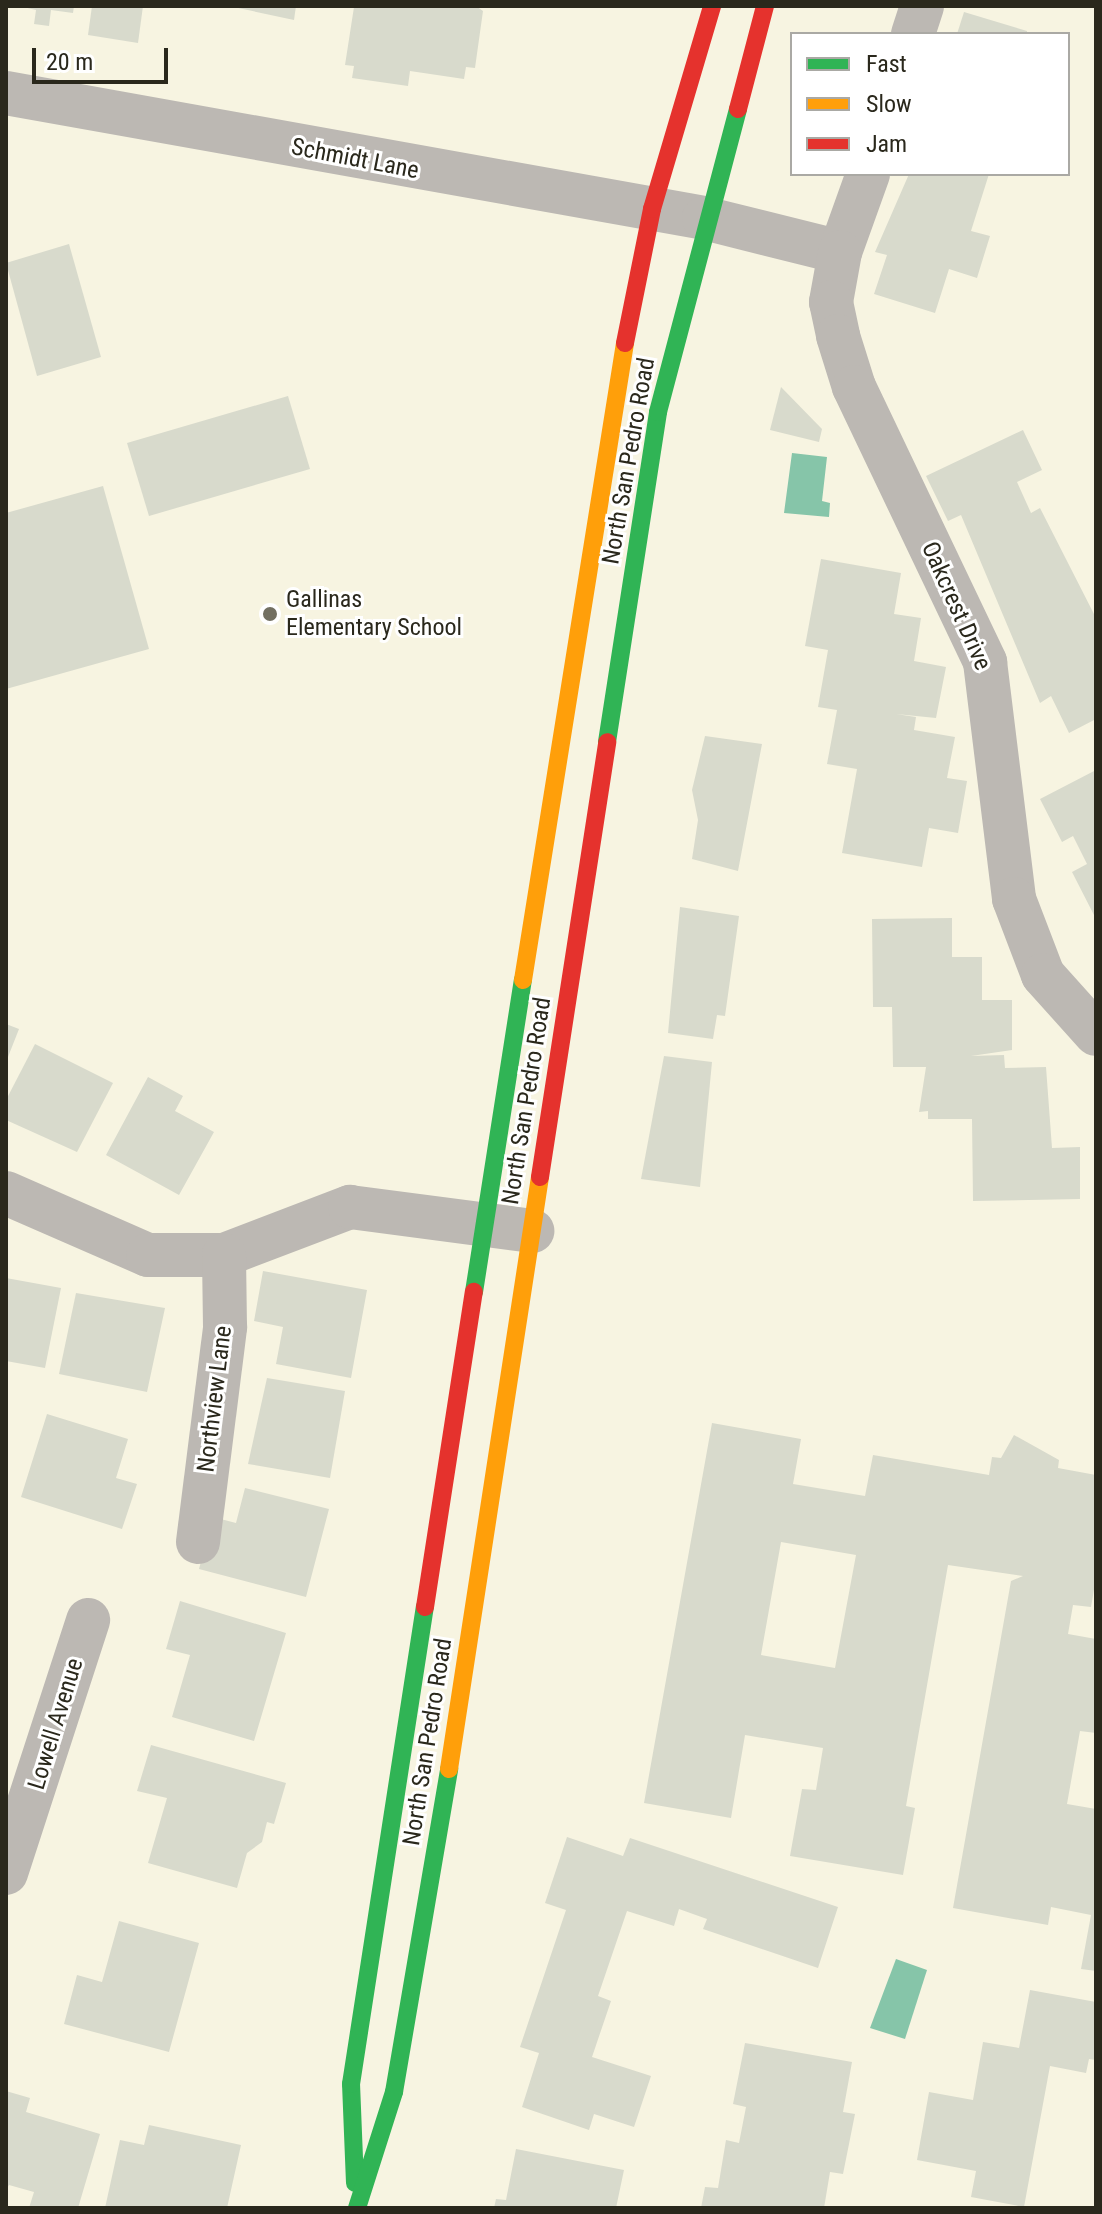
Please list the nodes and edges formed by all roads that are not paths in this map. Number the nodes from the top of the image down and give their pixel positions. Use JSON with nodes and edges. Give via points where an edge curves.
{"nodes":[{"id":1,"x":712,"y":6,"type":"edge"},
{"id":2,"x":765,"y":6,"type":"edge"},
{"id":3,"x":922,"y":6,"type":"edge"},
{"id":4,"x":914,"y":32,"type":"edge"},
{"id":5,"x":6,"y":93,"type":"edge"},
{"id":6,"x":867,"y":176,"type":"edge"},
{"id":7,"x":652,"y":209,"type":"junction"},
{"id":8,"x":704,"y":218,"type":"junction"},
{"id":9,"x":840,"y":252,"type":"junction"},
{"id":10,"x":1096,"y":1034,"type":"edge"},
{"id":11,"x":6,"y":1193,"type":"edge"},
{"id":12,"x":480,"y":1224,"type":"junction"},
{"id":13,"x":532,"y":1231,"type":"junction"},
{"id":14,"x":224,"y":1255,"type":"junction"},
{"id":15,"x":198,"y":1542,"type":"dead end"},
{"id":16,"x":88,"y":1620,"type":"dead end"},
{"id":17,"x":19,"y":1799,"type":"edge"},
{"id":18,"x":6,"y":1873,"type":"edge"},
{"id":19,"x":356,"y":2208,"type":"edge"}],
"edges":[{"from":1,"to":7,"type":"main road","name":"North San Pedro Road"},
{"from":2,"to":8,"type":"main road","name":"North San Pedro Road"},
{"from":3,"to":4,"type":"street"},
{"from":5,"to":7,"type":"street","name":"Schmidt Lane"},
{"from":6,"to":9,"type":"street","name":"Oakcrest Drive"},
{"from":7,"to":8,"type":"street","name":"Schmidt Lane"},
{"from":7,"to":12,"type":"main road","name":"North San Pedro Road","via":[[612,406]]},
{"from":8,"to":9,"type":"street","name":"Schmidt Lane"},
{"from":8,"to":13,"type":"main road","name":"North San Pedro Road","via":[[658,412]]},
{"from":9,"to":10,"type":"street","name":"Oakcrest Drive","via":[[831,302],[854,387],[985,662],[1014,899],[1043,975]]},
{"from":11,"to":14,"type":"street","via":[[148,1255]]},
{"from":12,"to":13,"type":"street"},
{"from":12,"to":14,"type":"street","via":[[350,1207]]},
{"from":12,"to":19,"type":"main road","name":"North San Pedro Road","via":[[351,2084]]},
{"from":13,"to":19,"type":"main road","name":"North San Pedro Road","via":[[394,2092]]},
{"from":14,"to":15,"type":"street","name":"Northview Lane","via":[[225,1327]]},
{"from":16,"to":17,"type":"street","name":"Lowell Avenue"},
{"from":17,"to":18,"type":"street","name":"Lowell Avenue"}]}
